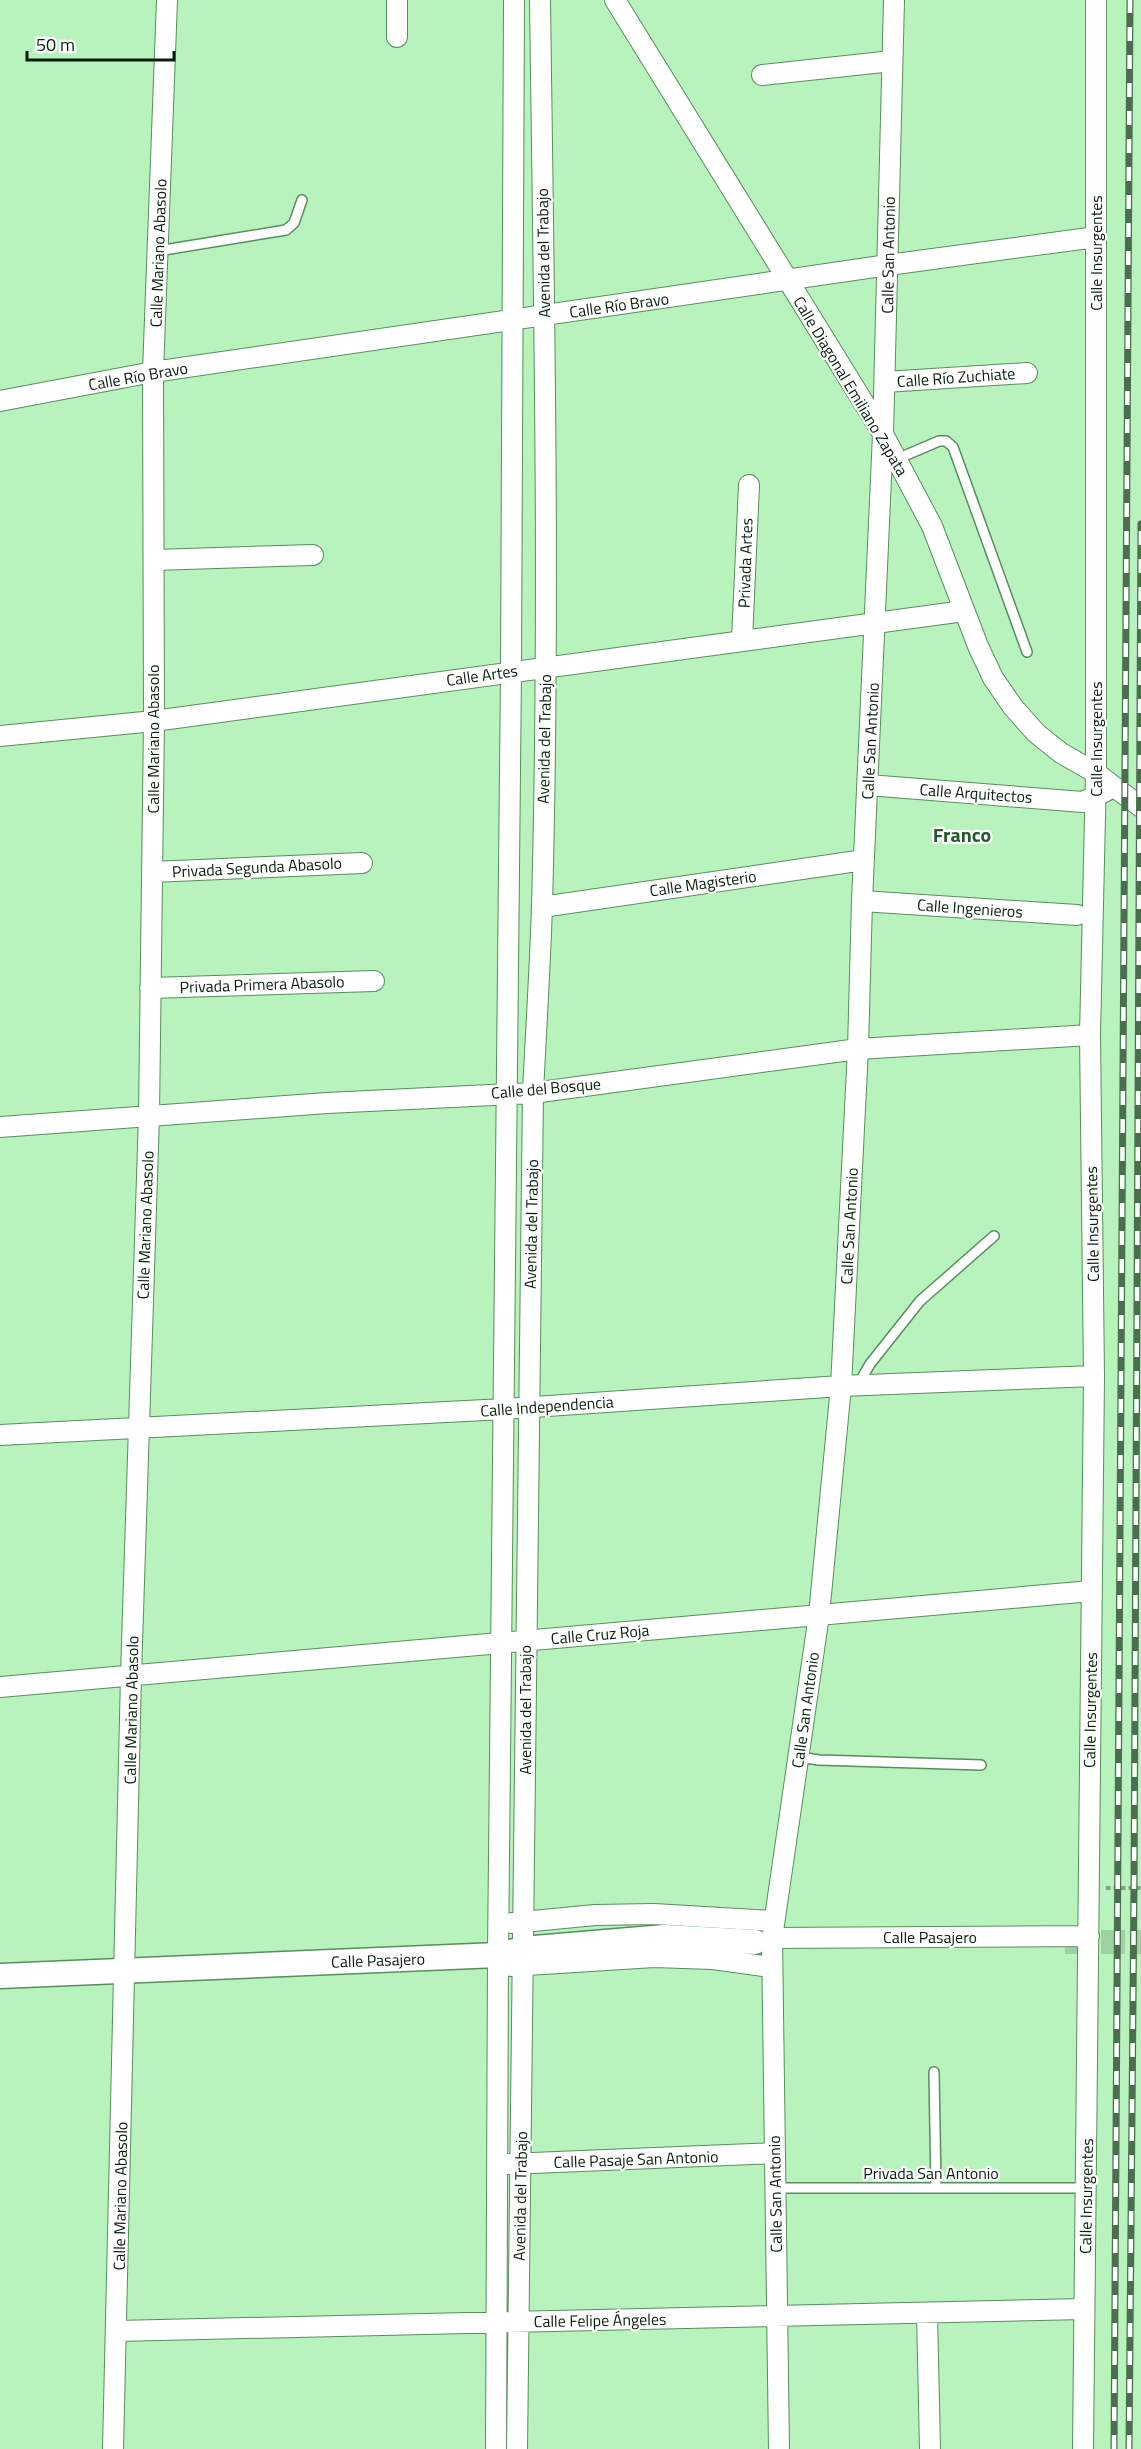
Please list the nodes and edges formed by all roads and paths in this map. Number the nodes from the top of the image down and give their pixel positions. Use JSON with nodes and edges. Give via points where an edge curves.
{"nodes":[{"id":1,"x":167,"y":0,"type":"edge"},
{"id":2,"x":397,"y":0,"type":"edge"},
{"id":3,"x":514,"y":0,"type":"edge"},
{"id":4,"x":540,"y":0,"type":"edge"},
{"id":5,"x":615,"y":0,"type":"edge"},
{"id":6,"x":894,"y":0,"type":"edge"},
{"id":7,"x":1096,"y":0,"type":"edge"},
{"id":8,"x":397,"y":37,"type":"dead end"},
{"id":9,"x":892,"y":61,"type":"junction"},
{"id":10,"x":762,"y":75,"type":"dead end"},
{"id":11,"x":302,"y":200,"type":"dead end"},
{"id":12,"x":1096,"y":237,"type":"junction"},
{"id":13,"x":158,"y":251,"type":"junction"},
{"id":14,"x":888,"y":265,"type":"junction"},
{"id":15,"x":788,"y":280,"type":"junction"},
{"id":16,"x":544,"y":316,"type":"junction"},
{"id":17,"x":513,"y":321,"type":"junction"},
{"id":18,"x":153,"y":372,"type":"junction"},
{"id":19,"x":1027,"y":373,"type":"dead end"},
{"id":20,"x":885,"y":382,"type":"junction"},
{"id":21,"x":0,"y":401,"type":"edge"},
{"id":22,"x":883,"y":434,"type":"junction"},
{"id":23,"x":897,"y":459,"type":"junction"},
{"id":24,"x":749,"y":485,"type":"dead end"},
{"id":25,"x":314,"y":555,"type":"dead end"},
{"id":26,"x":154,"y":560,"type":"junction"},
{"id":27,"x":964,"y":610,"type":"junction"},
{"id":28,"x":876,"y":622,"type":"junction"},
{"id":29,"x":742,"y":640,"type":"junction"},
{"id":30,"x":1027,"y":652,"type":"dead end"},
{"id":31,"x":545,"y":667,"type":"junction"},
{"id":32,"x":511,"y":671,"type":"junction"},
{"id":33,"x":154,"y":721,"type":"junction"},
{"id":34,"x":0,"y":736,"type":"edge"},
{"id":35,"x":1096,"y":773,"type":"junction"},
{"id":36,"x":868,"y":785,"type":"junction"},
{"id":37,"x":1114,"y":787,"type":"junction"},
{"id":38,"x":1090,"y":799,"type":"junction"},
{"id":39,"x":1141,"y":807,"type":"edge"},
{"id":40,"x":864,"y":860,"type":"junction"},
{"id":41,"x":362,"y":863,"type":"dead end"},
{"id":42,"x":152,"y":872,"type":"junction"},
{"id":43,"x":862,"y":901,"type":"junction"},
{"id":44,"x":542,"y":907,"type":"junction"},
{"id":45,"x":1077,"y":915,"type":"dead end"},
{"id":46,"x":374,"y":981,"type":"dead end"},
{"id":47,"x":150,"y":988,"type":"junction"},
{"id":48,"x":1090,"y":1035,"type":"junction"},
{"id":49,"x":858,"y":1049,"type":"junction"},
{"id":50,"x":506,"y":1093,"type":"junction"},
{"id":51,"x":533,"y":1093,"type":"junction"},
{"id":52,"x":149,"y":1115,"type":"junction"},
{"id":53,"x":0,"y":1127,"type":"edge"},
{"id":54,"x":994,"y":1236,"type":"dead end"},
{"id":55,"x":1094,"y":1376,"type":"junction"},
{"id":56,"x":850,"y":1386,"type":"junction"},
{"id":57,"x":529,"y":1407,"type":"junction"},
{"id":58,"x":504,"y":1409,"type":"junction"},
{"id":59,"x":139,"y":1428,"type":"junction"},
{"id":60,"x":0,"y":1435,"type":"edge"},
{"id":61,"x":1091,"y":1591,"type":"junction"},
{"id":62,"x":819,"y":1615,"type":"junction"},
{"id":63,"x":526,"y":1641,"type":"junction"},
{"id":64,"x":502,"y":1643,"type":"junction"},
{"id":65,"x":131,"y":1675,"type":"junction"},
{"id":66,"x":0,"y":1687,"type":"edge"},
{"id":67,"x":799,"y":1756,"type":"junction"},
{"id":68,"x":981,"y":1765,"type":"dead end"},
{"id":69,"x":1089,"y":1888,"type":"junction"},
{"id":70,"x":1141,"y":1888,"type":"edge"},
{"id":71,"x":524,"y":1922,"type":"junction"},
{"id":72,"x":498,"y":1924,"type":"junction"},
{"id":73,"x":767,"y":1934,"type":"junction"},
{"id":74,"x":1089,"y":1936,"type":"junction"},
{"id":75,"x":523,"y":1958,"type":"junction"},
{"id":76,"x":498,"y":1961,"type":"junction"},
{"id":77,"x":771,"y":1967,"type":"junction"},
{"id":78,"x":126,"y":1971,"type":"junction"},
{"id":79,"x":0,"y":1976,"type":"edge"},
{"id":80,"x":934,"y":2072,"type":"dead end"},
{"id":81,"x":775,"y":2153,"type":"junction"},
{"id":82,"x":520,"y":2163,"type":"junction"},
{"id":83,"x":498,"y":2164,"type":"junction"},
{"id":84,"x":775,"y":2188,"type":"junction"},
{"id":85,"x":936,"y":2188,"type":"junction"},
{"id":86,"x":1086,"y":2188,"type":"junction"},
{"id":87,"x":1084,"y":2309,"type":"junction"},
{"id":88,"x":927,"y":2313,"type":"junction"},
{"id":89,"x":777,"y":2316,"type":"junction"},
{"id":90,"x":497,"y":2322,"type":"junction"},
{"id":91,"x":519,"y":2322,"type":"junction"},
{"id":92,"x":117,"y":2331,"type":"junction"},
{"id":93,"x":113,"y":2449,"type":"edge"},
{"id":94,"x":496,"y":2449,"type":"edge"},
{"id":95,"x":517,"y":2449,"type":"edge"},
{"id":96,"x":779,"y":2449,"type":"edge"},
{"id":97,"x":930,"y":2449,"type":"edge"},
{"id":98,"x":1083,"y":2449,"type":"edge"}],
"edges":[{"from":1,"to":13,"type":"street","name":"Calle Mariano Abasolo"},
{"from":2,"to":8,"type":"street"},
{"from":3,"to":17,"type":"street","name":"Avenida del Trabajo"},
{"from":4,"to":16,"type":"street","name":"Avenida del Trabajo"},
{"from":5,"to":15,"type":"street","name":"Calle Diagonal Emiliano Zapata"},
{"from":6,"to":9,"type":"street","name":"Calle San Antonio"},
{"from":7,"to":12,"type":"street","name":"Calle Insurgentes"},
{"from":9,"to":10,"type":"street"},
{"from":9,"to":14,"type":"street","name":"Calle San Antonio"},
{"from":11,"to":13,"type":"lane","via":[[294,223],[286,230]]},
{"from":12,"to":14,"type":"street","name":"Calle Río Bravo"},
{"from":12,"to":35,"type":"street","name":"Calle Insurgentes"},
{"from":13,"to":18,"type":"street","name":"Calle Mariano Abasolo"},
{"from":14,"to":15,"type":"street","name":"Calle Río Bravo"},
{"from":14,"to":20,"type":"street","name":"Calle San Antonio"},
{"from":15,"to":16,"type":"street","name":"Calle Río Bravo"},
{"from":15,"to":22,"type":"street","name":"Calle Diagonal Emiliano Zapata"},
{"from":16,"to":17,"type":"street","name":"Calle Río Bravo"},
{"from":16,"to":31,"type":"street","name":"Avenida del Trabajo"},
{"from":17,"to":18,"type":"street","name":"Calle Río Bravo"},
{"from":17,"to":32,"type":"street","name":"Avenida del Trabajo"},
{"from":18,"to":21,"type":"street","name":"Calle Río Bravo"},
{"from":18,"to":26,"type":"street","name":"Calle Mariano Abasolo"},
{"from":19,"to":20,"type":"street","name":"Calle Río Zuchiate"},
{"from":20,"to":22,"type":"street","name":"Calle San Antonio"},
{"from":22,"to":23,"type":"street","name":"Calle Diagonal Emiliano Zapata"},
{"from":22,"to":28,"type":"street","name":"Calle San Antonio"},
{"from":23,"to":27,"type":"street","name":"Calle Diagonal Emiliano Zapata","via":[[932,526]]},
{"from":23,"to":30,"type":"lane","via":[[939,441],[953,447]]},
{"from":24,"to":29,"type":"street","name":"Privada Artes"},
{"from":25,"to":26,"type":"street"},
{"from":26,"to":33,"type":"street","name":"Calle Mariano Abasolo"},
{"from":27,"to":28,"type":"street","name":"Calle Artes"},
{"from":27,"to":35,"type":"street","name":"Calle Diagonal Emiliano Zapata","via":[[993,678],[1013,706],[1036,733]]},
{"from":28,"to":29,"type":"street","name":"Calle Artes"},
{"from":28,"to":36,"type":"street","name":"Calle San Antonio"},
{"from":29,"to":31,"type":"street","name":"Calle Artes"},
{"from":31,"to":32,"type":"street","name":"Calle Artes"},
{"from":31,"to":44,"type":"street","name":"Avenida del Trabajo"},
{"from":32,"to":33,"type":"street","name":"Calle Artes"},
{"from":32,"to":50,"type":"street","name":"Avenida del Trabajo"},
{"from":33,"to":34,"type":"street","name":"Calle Artes"},
{"from":33,"to":42,"type":"street","name":"Calle Mariano Abasolo"},
{"from":35,"to":37,"type":"street","name":"Calle Diagonal Emiliano Zapata"},
{"from":35,"to":38,"type":"street","name":"Calle Insurgentes"},
{"from":36,"to":38,"type":"street","name":"Calle Arquitectos"},
{"from":36,"to":40,"type":"street","name":"Calle San Antonio"},
{"from":37,"to":38,"type":"street"},
{"from":37,"to":39,"type":"street","name":"Calle Diagonal Emiliano Zapata"},
{"from":38,"to":48,"type":"street","name":"Calle Insurgentes"},
{"from":40,"to":43,"type":"street","name":"Calle San Antonio"},
{"from":40,"to":44,"type":"street","name":"Calle Magisterio"},
{"from":41,"to":42,"type":"street","name":"Privada Segunda Abasolo"},
{"from":42,"to":47,"type":"street","name":"Calle Mariano Abasolo"},
{"from":43,"to":45,"type":"street","name":"Calle Ingenieros"},
{"from":43,"to":49,"type":"street","name":"Calle San Antonio"},
{"from":44,"to":51,"type":"street","name":"Avenida del Trabajo"},
{"from":46,"to":47,"type":"street","name":"Privada Primera Abasolo"},
{"from":47,"to":52,"type":"street","name":"Calle Mariano Abasolo"},
{"from":48,"to":49,"type":"street","name":"Calle del Bosque"},
{"from":48,"to":55,"type":"street","name":"Calle Insurgentes"},
{"from":49,"to":51,"type":"street","name":"Calle del Bosque"},
{"from":49,"to":56,"type":"street","name":"Calle San Antonio"},
{"from":50,"to":51,"type":"street","name":"Calle del Bosque"},
{"from":50,"to":52,"type":"street","name":"Calle del Bosque"},
{"from":50,"to":58,"type":"street","name":"Avenida del Trabajo"},
{"from":51,"to":57,"type":"street","name":"Avenida del Trabajo"},
{"from":52,"to":53,"type":"street","name":"Calle del Bosque"},
{"from":52,"to":59,"type":"street","name":"Calle Mariano Abasolo"},
{"from":54,"to":56,"type":"lane","via":[[920,1301]]},
{"from":55,"to":56,"type":"street","name":"Calle Independencia"},
{"from":55,"to":61,"type":"street","name":"Calle Insurgentes"},
{"from":56,"to":57,"type":"street","name":"Calle Independencia"},
{"from":56,"to":62,"type":"street","name":"Calle San Antonio"},
{"from":57,"to":58,"type":"street","name":"Calle Independencia"},
{"from":57,"to":63,"type":"street","name":"Avenida del Trabajo"},
{"from":58,"to":59,"type":"street","name":"Calle Independencia"},
{"from":58,"to":64,"type":"street","name":"Avenida del Trabajo"},
{"from":59,"to":60,"type":"street","name":"Calle Independencia"},
{"from":59,"to":65,"type":"street","name":"Calle Mariano Abasolo"},
{"from":61,"to":62,"type":"street","name":"Calle Cruz Roja"},
{"from":61,"to":69,"type":"street","name":"Calle Insurgentes"},
{"from":62,"to":63,"type":"street","name":"Calle Cruz Roja"},
{"from":62,"to":67,"type":"street","name":"Calle San Antonio"},
{"from":63,"to":64,"type":"street","name":"Calle Cruz Roja"},
{"from":63,"to":71,"type":"street","name":"Avenida del Trabajo"},
{"from":64,"to":65,"type":"street","name":"Calle Cruz Roja"},
{"from":64,"to":72,"type":"street","name":"Avenida del Trabajo"},
{"from":65,"to":66,"type":"street","name":"Calle Cruz Roja"},
{"from":65,"to":78,"type":"street","name":"Calle Mariano Abasolo"},
{"from":67,"to":68,"type":"lane","via":[[819,1760]]},
{"from":67,"to":73,"type":"street","name":"Calle San Antonio"},
{"from":69,"to":70,"type":"path"},
{"from":69,"to":74,"type":"street","name":"Calle Insurgentes"},
{"from":71,"to":72,"type":"street"},
{"from":71,"to":73,"type":"street","via":[[654,1914]]},
{"from":71,"to":75,"type":"street","name":"Avenida del Trabajo"},
{"from":72,"to":76,"type":"street","name":"Avenida del Trabajo"},
{"from":73,"to":74,"type":"street","name":"Calle Pasajero"},
{"from":73,"to":75,"type":"street","name":"Calle Pasajero","via":[[664,1937]]},
{"from":73,"to":77,"type":"street","name":"Calle San Antonio"},
{"from":74,"to":86,"type":"street","name":"Calle Insurgentes"},
{"from":75,"to":76,"type":"street","name":"Calle Pasajero"},
{"from":75,"to":77,"type":"street","via":[[713,1959]]},
{"from":75,"to":82,"type":"street","name":"Avenida del Trabajo"},
{"from":76,"to":78,"type":"street","name":"Calle Pasajero"},
{"from":76,"to":83,"type":"street","name":"Avenida del Trabajo"},
{"from":77,"to":81,"type":"street","name":"Calle San Antonio"},
{"from":78,"to":79,"type":"street","name":"Calle Pasajero"},
{"from":78,"to":92,"type":"street","name":"Calle Mariano Abasolo"},
{"from":80,"to":85,"type":"lane"},
{"from":81,"to":82,"type":"street","name":"Calle Pasaje San Antonio"},
{"from":81,"to":84,"type":"street","name":"Calle San Antonio"},
{"from":82,"to":83,"type":"street","name":"Calle Pasaje San Antonio"},
{"from":82,"to":91,"type":"street","name":"Avenida del Trabajo"},
{"from":83,"to":90,"type":"street","name":"Avenida del Trabajo"},
{"from":84,"to":85,"type":"lane","name":"Privada San Antonio"},
{"from":84,"to":89,"type":"street","name":"Calle San Antonio"},
{"from":85,"to":86,"type":"lane","name":"Privada San Antonio"},
{"from":86,"to":87,"type":"street","name":"Calle Insurgentes"},
{"from":87,"to":88,"type":"street","name":"Calle Felipe Ángeles"},
{"from":87,"to":98,"type":"street","name":"Calle Insurgentes"},
{"from":88,"to":89,"type":"street","name":"Calle Felipe Ángeles"},
{"from":88,"to":97,"type":"street"},
{"from":89,"to":91,"type":"street","name":"Calle Felipe Ángeles"},
{"from":89,"to":96,"type":"street","name":"Calle San Antonio"},
{"from":90,"to":91,"type":"street","name":"Calle Felipe Ángeles"},
{"from":90,"to":92,"type":"street","name":"Calle Felipe Ángeles"},
{"from":90,"to":94,"type":"street","name":"Avenida del Trabajo"},
{"from":91,"to":95,"type":"street","name":"Avenida del Trabajo"},
{"from":92,"to":93,"type":"street","name":"Calle Mariano Abasolo"}]}
